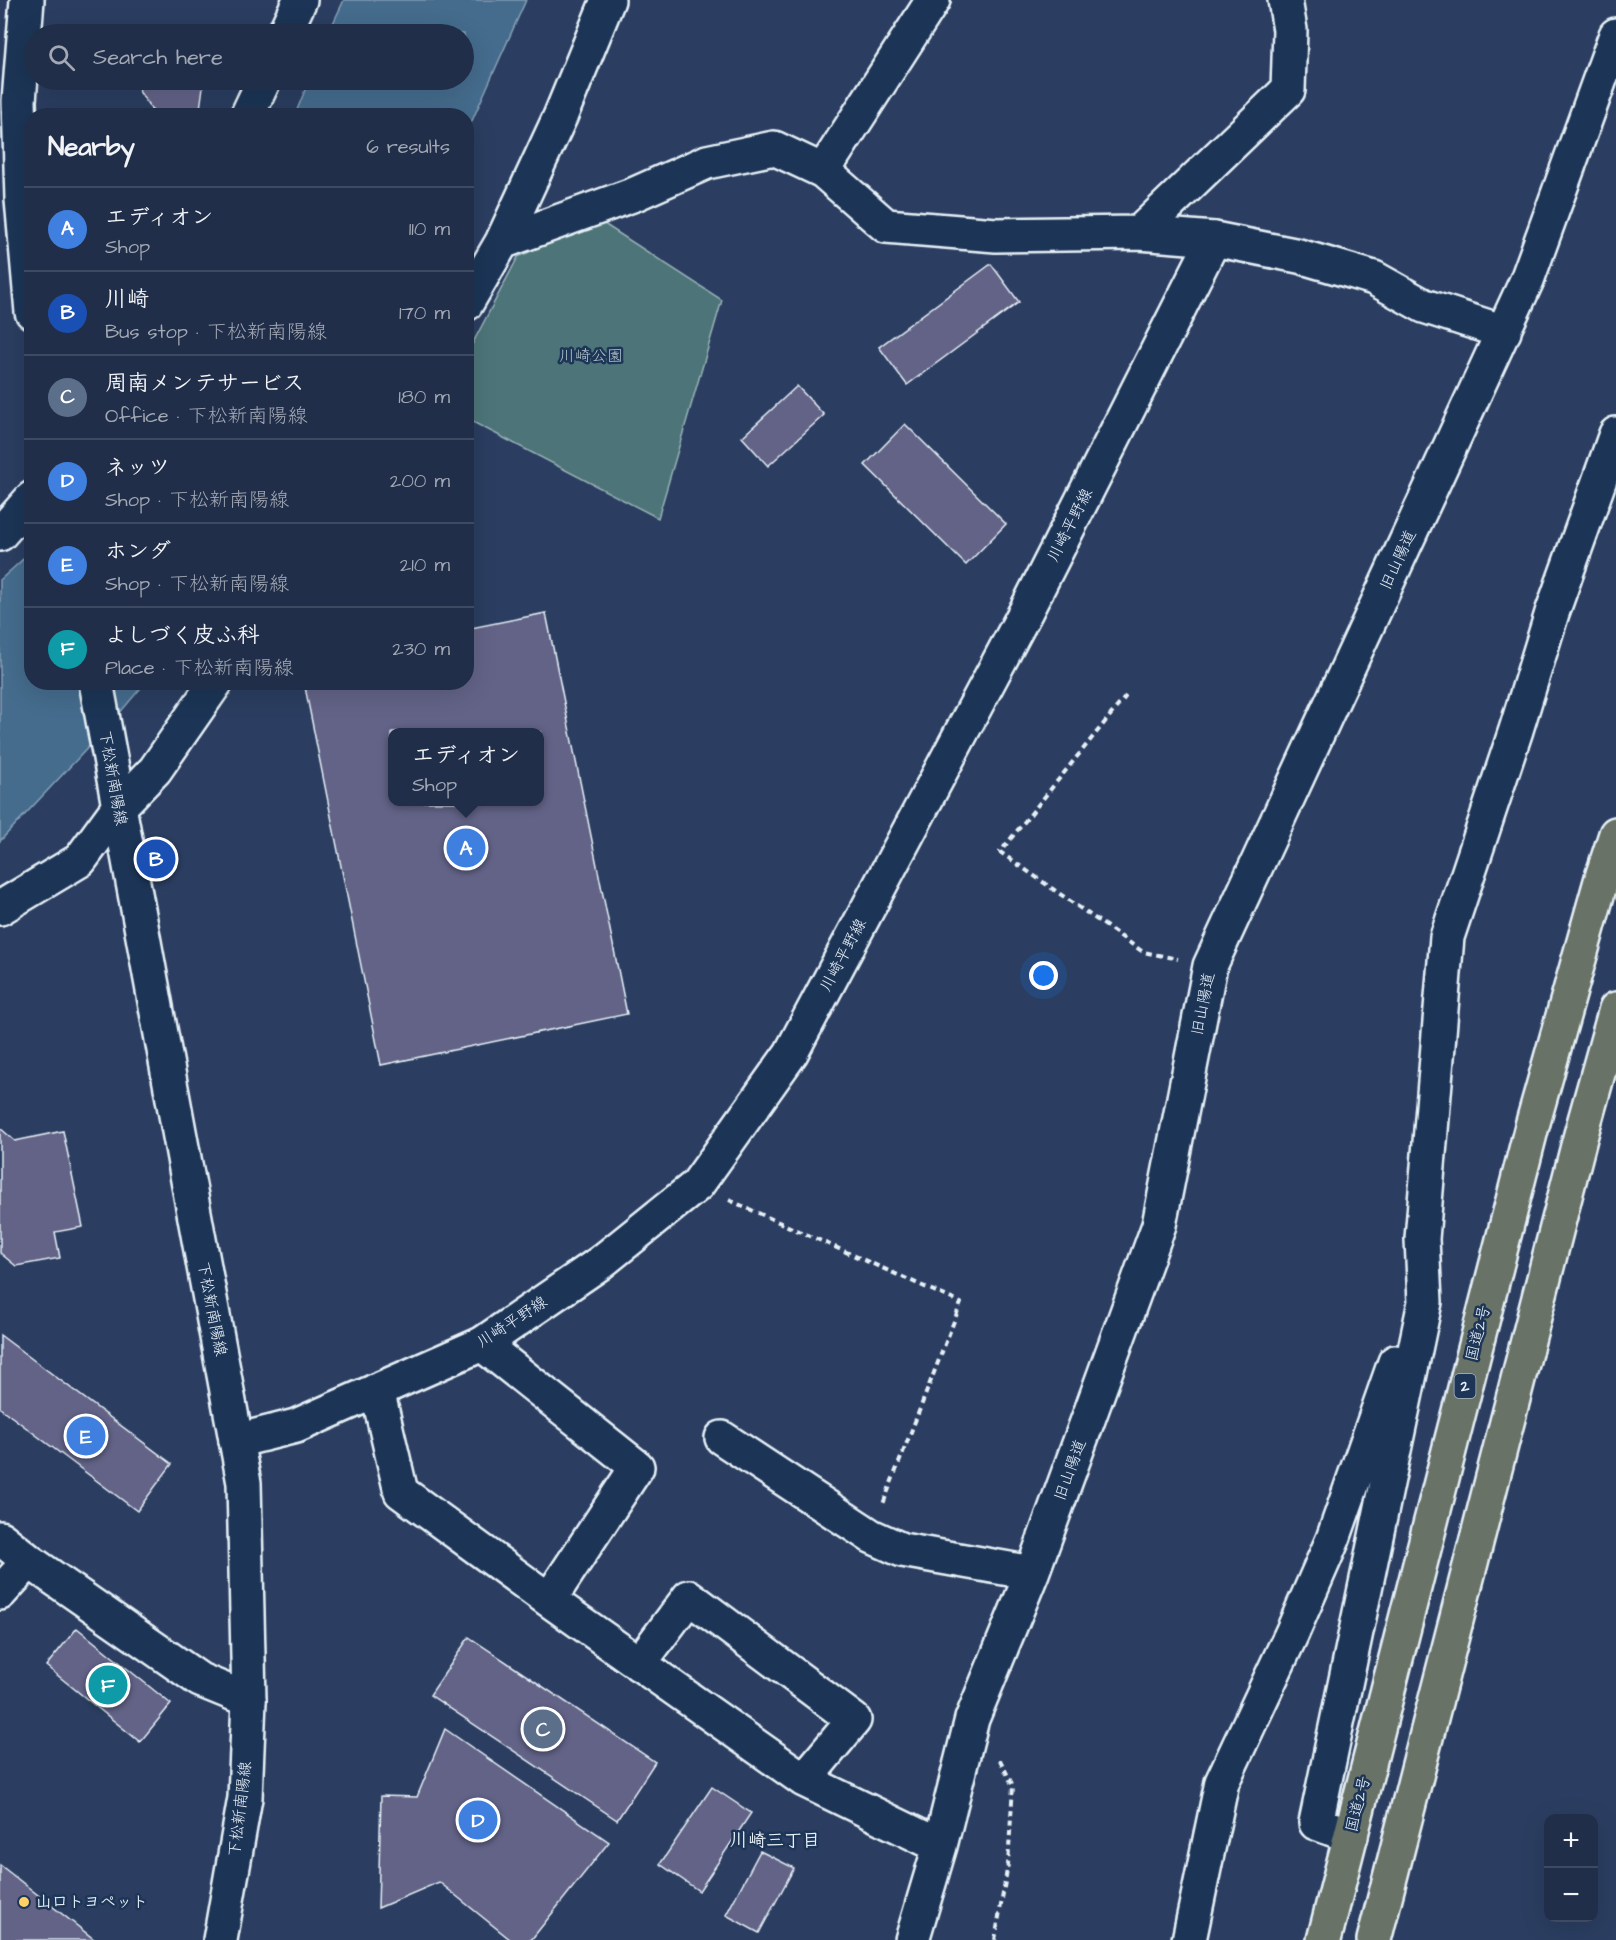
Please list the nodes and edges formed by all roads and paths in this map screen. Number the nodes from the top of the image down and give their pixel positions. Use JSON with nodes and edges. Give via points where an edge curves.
{"nodes":[{"id":1,"x":27,"y":0,"type":"edge"},
{"id":2,"x":300,"y":0,"type":"edge"},
{"id":3,"x":608,"y":0,"type":"edge"},
{"id":4,"x":933,"y":0,"type":"edge"},
{"id":5,"x":1285,"y":0,"type":"edge"},
{"id":6,"x":25,"y":24,"type":"edge"},
{"id":7,"x":289,"y":24,"type":"edge"},
{"id":8,"x":1616,"y":35,"type":"edge"},
{"id":9,"x":24,"y":42,"type":"edge"},
{"id":10,"x":259,"y":90,"type":"edge"},
{"id":11,"x":251,"y":108,"type":"edge"},
{"id":12,"x":823,"y":171,"type":"junction"},
{"id":13,"x":24,"y":222,"type":"edge"},
{"id":14,"x":1139,"y":233,"type":"junction"},
{"id":15,"x":1214,"y":239,"type":"junction"},
{"id":16,"x":502,"y":242,"type":"junction"},
{"id":17,"x":474,"y":290,"type":"edge"},
{"id":18,"x":1504,"y":332,"type":"junction"},
{"id":19,"x":1616,"y":434,"type":"edge"},
{"id":20,"x":24,"y":507,"type":"edge"},
{"id":21,"x":0,"y":534,"type":"edge"},
{"id":22,"x":97,"y":690,"type":"edge"},
{"id":23,"x":210,"y":690,"type":"edge"},
{"id":24,"x":1125,"y":696,"type":"dead end"},
{"id":25,"x":116,"y":793,"type":"junction"},
{"id":26,"x":1616,"y":834,"type":"edge"},
{"id":27,"x":0,"y":908,"type":"edge"},
{"id":28,"x":1210,"y":966,"type":"junction"},
{"id":29,"x":1616,"y":1009,"type":"edge"},
{"id":30,"x":698,"y":1185,"type":"junction"},
{"id":31,"x":1416,"y":1341,"type":"junction"},
{"id":32,"x":482,"y":1344,"type":"junction"},
{"id":33,"x":377,"y":1390,"type":"junction"},
{"id":34,"x":722,"y":1438,"type":"dead end"},
{"id":35,"x":237,"y":1441,"type":"junction"},
{"id":36,"x":871,"y":1536,"type":"junction"},
{"id":37,"x":0,"y":1538,"type":"edge"},
{"id":38,"x":29,"y":1561,"type":"junction"},
{"id":39,"x":1032,"y":1573,"type":"junction"},
{"id":40,"x":0,"y":1593,"type":"edge"},
{"id":41,"x":549,"y":1600,"type":"junction"},
{"id":42,"x":639,"y":1664,"type":"junction"},
{"id":43,"x":249,"y":1700,"type":"junction"},
{"id":44,"x":972,"y":1719,"type":"junction"},
{"id":45,"x":804,"y":1780,"type":"junction"},
{"id":46,"x":1351,"y":1836,"type":"junction"},
{"id":47,"x":940,"y":1846,"type":"junction"},
{"id":48,"x":220,"y":1940,"type":"edge"},
{"id":49,"x":912,"y":1940,"type":"edge"},
{"id":50,"x":995,"y":1940,"type":"edge"},
{"id":51,"x":1190,"y":1940,"type":"edge"},
{"id":52,"x":1324,"y":1940,"type":"edge"},
{"id":53,"x":1374,"y":1940,"type":"edge"}],
"edges":[{"from":1,"to":6,"type":"street"},
{"from":2,"to":7,"type":"street"},
{"from":3,"to":16,"type":"street"},
{"from":4,"to":12,"type":"street"},
{"from":5,"to":14,"type":"street","via":[[1290,30],[1288,90]]},
{"from":8,"to":18,"type":"street","name":"旧山陽道","via":[[1527,280]]},
{"from":9,"to":13,"type":"street","via":[[19,112]]},
{"from":10,"to":11,"type":"street"},
{"from":12,"to":14,"type":"street","via":[[886,225],[996,235]]},
{"from":12,"to":16,"type":"street","via":[[774,148],[707,162],[606,206]]},
{"from":14,"to":15,"type":"street"},
{"from":15,"to":18,"type":"street","via":[[1299,256],[1374,278],[1424,306]]},
{"from":15,"to":30,"type":"street","name":"川崎平野線","via":[[1026,611],[791,1053]]},
{"from":16,"to":17,"type":"street"},
{"from":18,"to":28,"type":"street","name":"旧山陽道"},
{"from":19,"to":31,"type":"street","via":[[1552,613],[1447,937],[1422,1239],[1425,1302]]},
{"from":20,"to":21,"type":"street"},
{"from":22,"to":25,"type":"street","name":"下松新南陽線"},
{"from":23,"to":25,"type":"street","via":[[155,770]]},
{"from":24,"to":28,"type":"path","via":[[1000,852],[1143,952]]},
{"from":25,"to":27,"type":"street","via":[[80,860]]},
{"from":25,"to":35,"type":"street","name":"下松新南陽線"},
{"from":26,"to":46,"type":"highway","name":"国道2号","number":"2","via":[[1532,1126]]},
{"from":28,"to":39,"type":"street","name":"旧山陽道","via":[[1159,1225]]},
{"from":29,"to":53,"type":"highway"},
{"from":30,"to":32,"type":"street","name":"川崎平野線","via":[[600,1263]]},
{"from":30,"to":36,"type":"path","via":[[961,1304]]},
{"from":31,"to":46,"type":"street","via":[[1316,1823]]},
{"from":31,"to":51,"type":"street","via":[[1393,1364],[1333,1539],[1222,1782]]},
{"from":32,"to":33,"type":"street","name":"川崎平野線"},
{"from":32,"to":41,"type":"street","via":[[637,1467]]},
{"from":33,"to":35,"type":"street","name":"川崎平野線","via":[[296,1426]]},
{"from":33,"to":41,"type":"street","via":[[401,1492]]},
{"from":34,"to":36,"type":"street"},
{"from":35,"to":43,"type":"street","name":"下松新南陽線","via":[[244,1483]]},
{"from":36,"to":39,"type":"street","via":[[902,1550]]},
{"from":37,"to":38,"type":"street"},
{"from":38,"to":40,"type":"street"},
{"from":38,"to":43,"type":"street","via":[[200,1680]]},
{"from":39,"to":44,"type":"street","name":"旧山陽道"},
{"from":41,"to":42,"type":"street"},
{"from":42,"to":45,"type":"street"},
{"from":42,"to":45,"type":"street","via":[[689,1597],[854,1720]]},
{"from":43,"to":48,"type":"street","name":"下松新南陽線","via":[[245,1798]]},
{"from":44,"to":47,"type":"street","name":"旧山陽道"},
{"from":44,"to":50,"type":"path","via":[[984,1727],[1013,1786],[1008,1864]]},
{"from":45,"to":47,"type":"street"},
{"from":46,"to":52,"type":"highway","name":"国道2号","number":"2"},
{"from":47,"to":49,"type":"street","name":"旧山陽道"}]}
